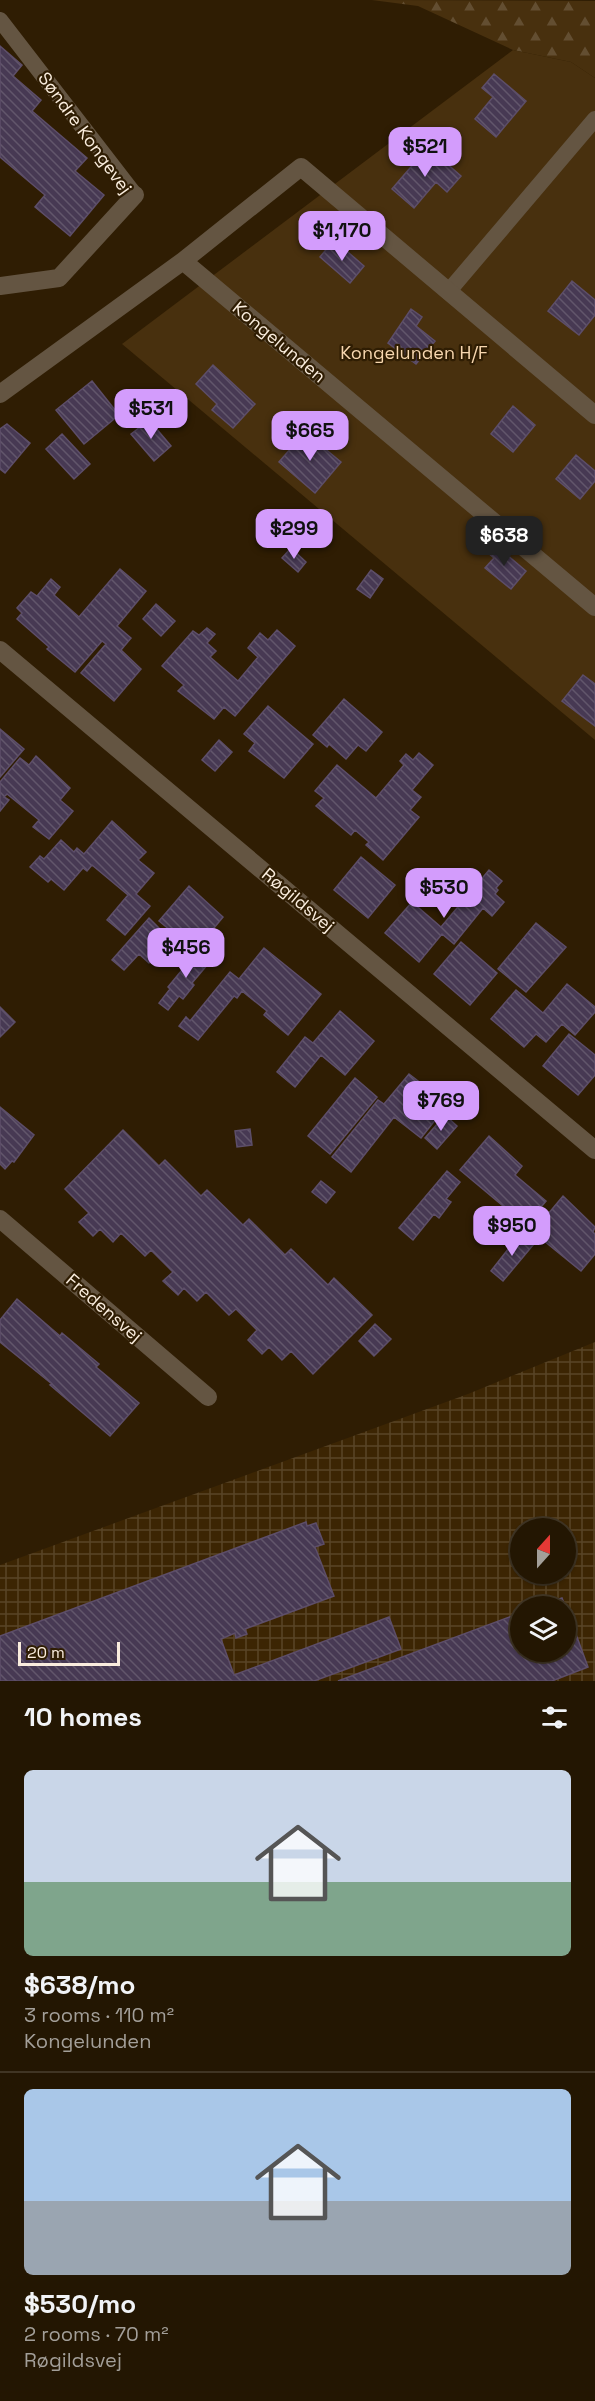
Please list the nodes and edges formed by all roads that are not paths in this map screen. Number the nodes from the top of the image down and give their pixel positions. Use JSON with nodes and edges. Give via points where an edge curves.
{"nodes":[{"id":1,"x":0,"y":20,"type":"edge"},
{"id":2,"x":595,"y":119,"type":"edge"},
{"id":3,"x":135,"y":195,"type":"joint"},
{"id":4,"x":183,"y":261,"type":"junction"},
{"id":5,"x":1,"y":282,"type":"edge"},
{"id":6,"x":448,"y":292,"type":"junction"},
{"id":7,"x":0,"y":394,"type":"edge"},
{"id":8,"x":595,"y":415,"type":"edge"},
{"id":9,"x":595,"y":607,"type":"edge"},
{"id":10,"x":0,"y":650,"type":"edge"},
{"id":11,"x":595,"y":1150,"type":"edge"},
{"id":12,"x":0,"y":1219,"type":"edge"},
{"id":13,"x":208,"y":1397,"type":"dead end"}],
"edges":[{"from":1,"to":3,"type":"lane","name":"Søndre Kongevej"},
{"from":2,"to":6,"type":"lane"},
{"from":3,"to":5,"type":"street","name":"Søndre Kongevej","via":[[59,278]]},
{"from":4,"to":6,"type":"street","via":[[301,167]]},
{"from":4,"to":7,"type":"street"},
{"from":4,"to":9,"type":"street","name":"Kongelunden"},
{"from":6,"to":8,"type":"street"},
{"from":10,"to":11,"type":"street","name":"Røgildsvej"},
{"from":12,"to":13,"type":"street","name":"Fredensvej"}]}
